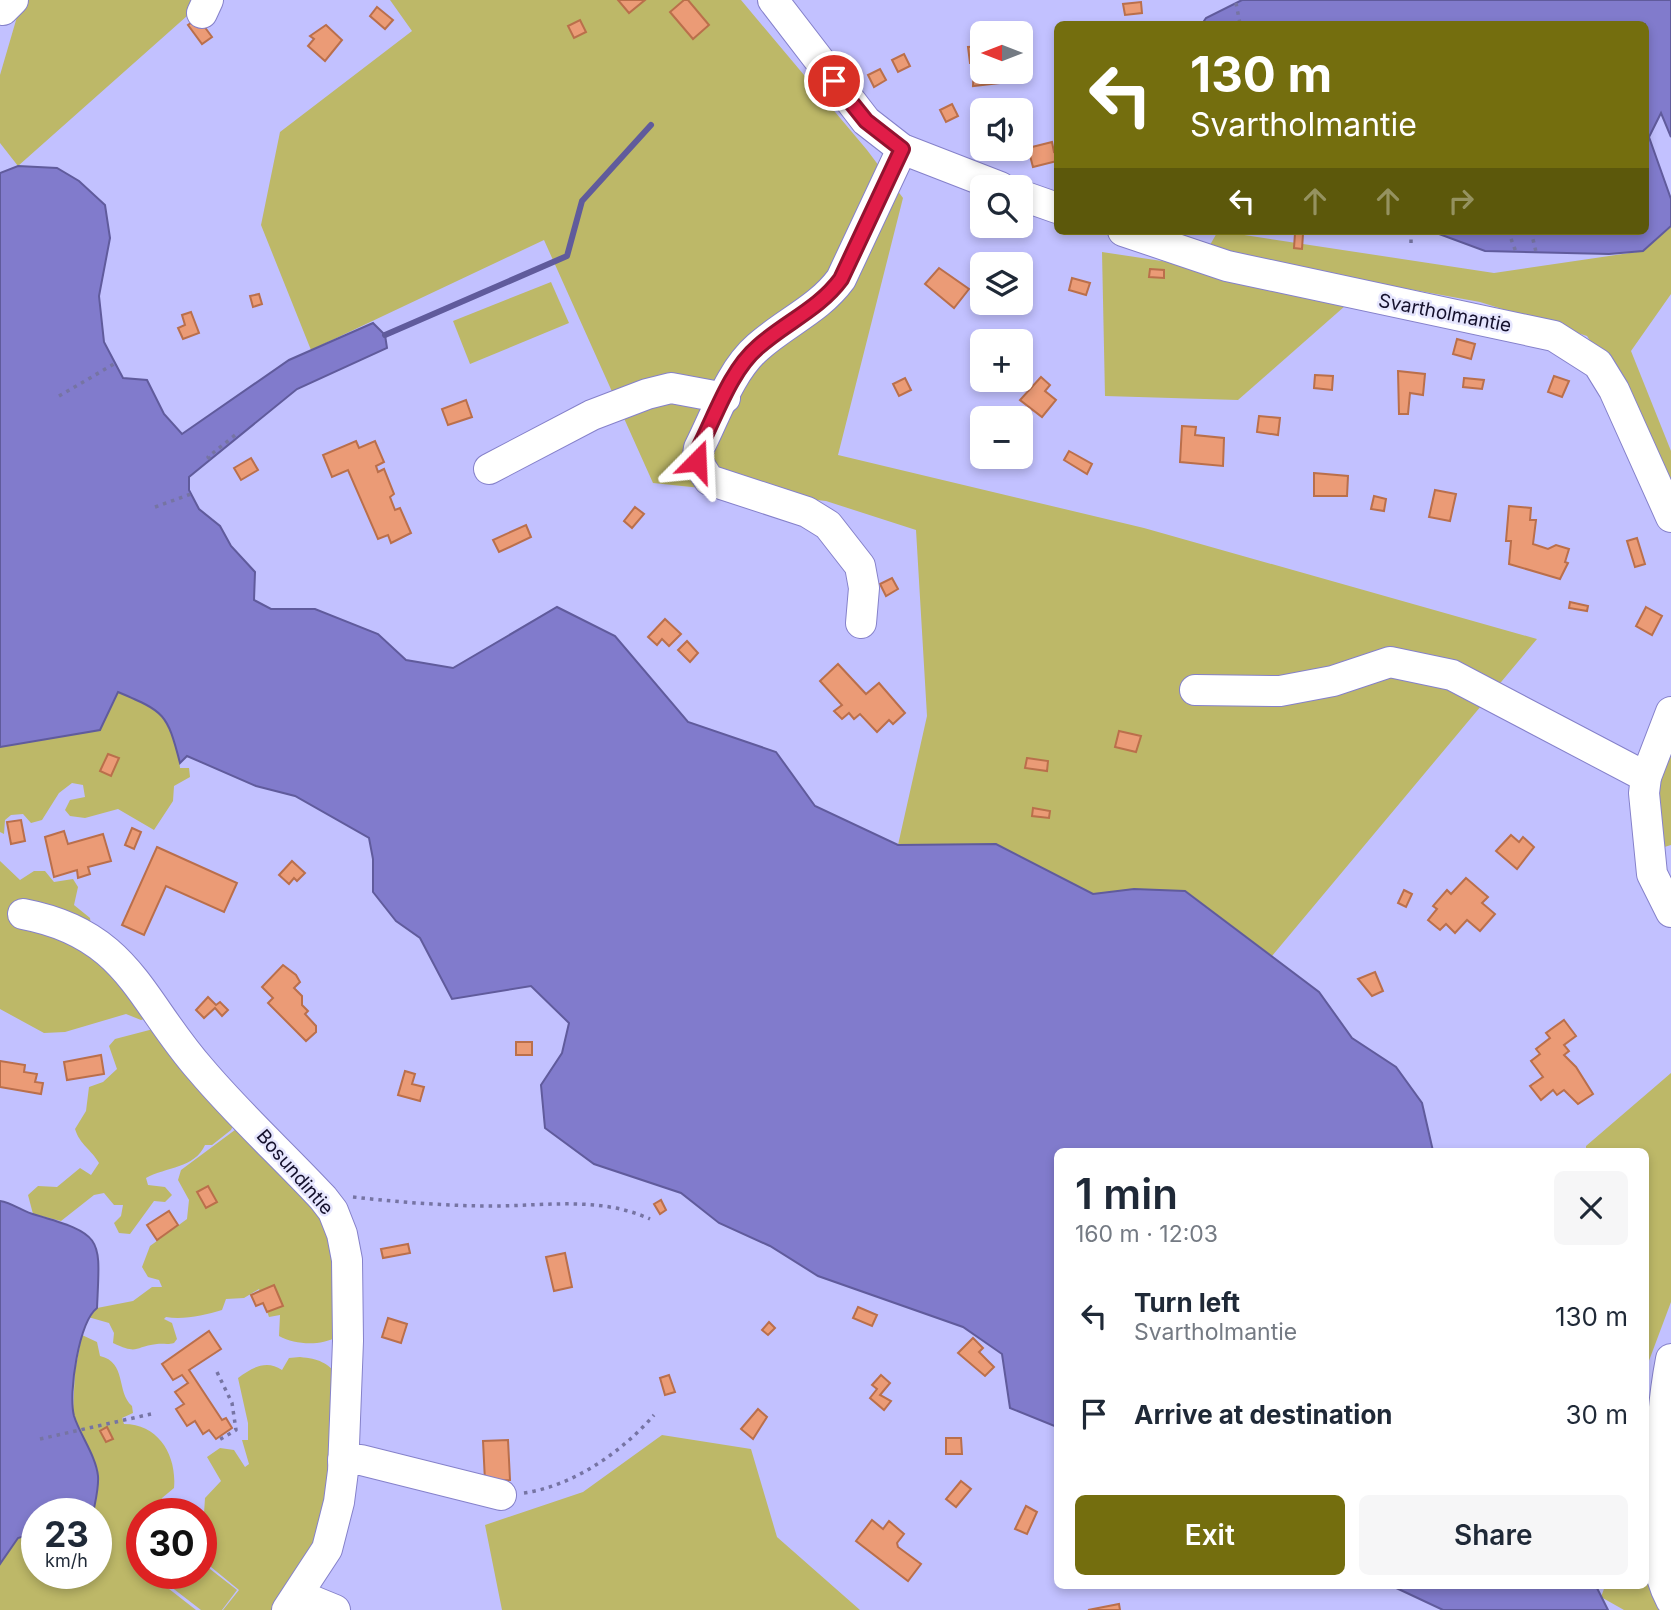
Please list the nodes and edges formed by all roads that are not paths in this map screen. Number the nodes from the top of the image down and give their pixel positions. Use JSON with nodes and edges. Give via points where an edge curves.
{"nodes":[{"id":1,"x":773,"y":0,"type":"edge"},
{"id":2,"x":902,"y":149,"type":"junction"},
{"id":3,"x":970,"y":175,"type":"edge"},
{"id":4,"x":1033,"y":200,"type":"edge"},
{"id":5,"x":1054,"y":207,"type":"edge"},
{"id":6,"x":1135,"y":235,"type":"edge"},
{"id":7,"x":725,"y":398,"type":"junction"},
{"id":8,"x":489,"y":469,"type":"dead end"},
{"id":9,"x":1671,"y":517,"type":"edge"},
{"id":10,"x":861,"y":623,"type":"dead end"},
{"id":11,"x":1195,"y":690,"type":"dead end"},
{"id":12,"x":1671,"y":712,"type":"edge"},
{"id":13,"x":1646,"y":777,"type":"junction"},
{"id":14,"x":1671,"y":912,"type":"edge"},
{"id":15,"x":23,"y":914,"type":"dead end"},
{"id":16,"x":1671,"y":1359,"type":"edge"},
{"id":17,"x":343,"y":1460,"type":"junction"},
{"id":18,"x":501,"y":1495,"type":"road end"},
{"id":19,"x":1671,"y":1600,"type":"edge"},
{"id":20,"x":291,"y":1605,"type":"edge"},
{"id":21,"x":335,"y":1610,"type":"edge"}],
"edges":[{"from":1,"to":2,"type":"street","via":[[866,121]]},
{"from":2,"to":3,"type":"street"},
{"from":2,"to":7,"type":"street","via":[[841,279],[828,297],[742,363]]},
{"from":4,"to":5,"type":"street"},
{"from":6,"to":9,"type":"street","name":"Svartholmantie","via":[[1227,266],[1357,296],[1479,317],[1562,340],[1598,365],[1609,381]]},
{"from":7,"to":8,"type":"street","via":[[671,388],[647,394],[592,415]]},
{"from":7,"to":10,"type":"street","via":[[699,448],[701,472],[720,485],[807,512],[828,525],[860,566],[864,588]]},
{"from":11,"to":13,"type":"street","via":[[1280,691],[1333,681],[1390,662],[1452,675]]},
{"from":12,"to":13,"type":"street"},
{"from":13,"to":14,"type":"street","via":[[1647,852],[1659,894]]},
{"from":15,"to":17,"type":"street","name":"Bosundintie","via":[[97,941],[115,958],[198,1067],[333,1211],[346,1260]]},
{"from":16,"to":19,"type":"street","via":[[1660,1439],[1657,1535],[1658,1563]]},
{"from":17,"to":18,"type":"street","via":[[361,1460]]},
{"from":17,"to":20,"type":"street","name":"Bosundintie","via":[[340,1502],[327,1549]]},
{"from":20,"to":21,"type":"street","via":[[313,1601]]}]}
